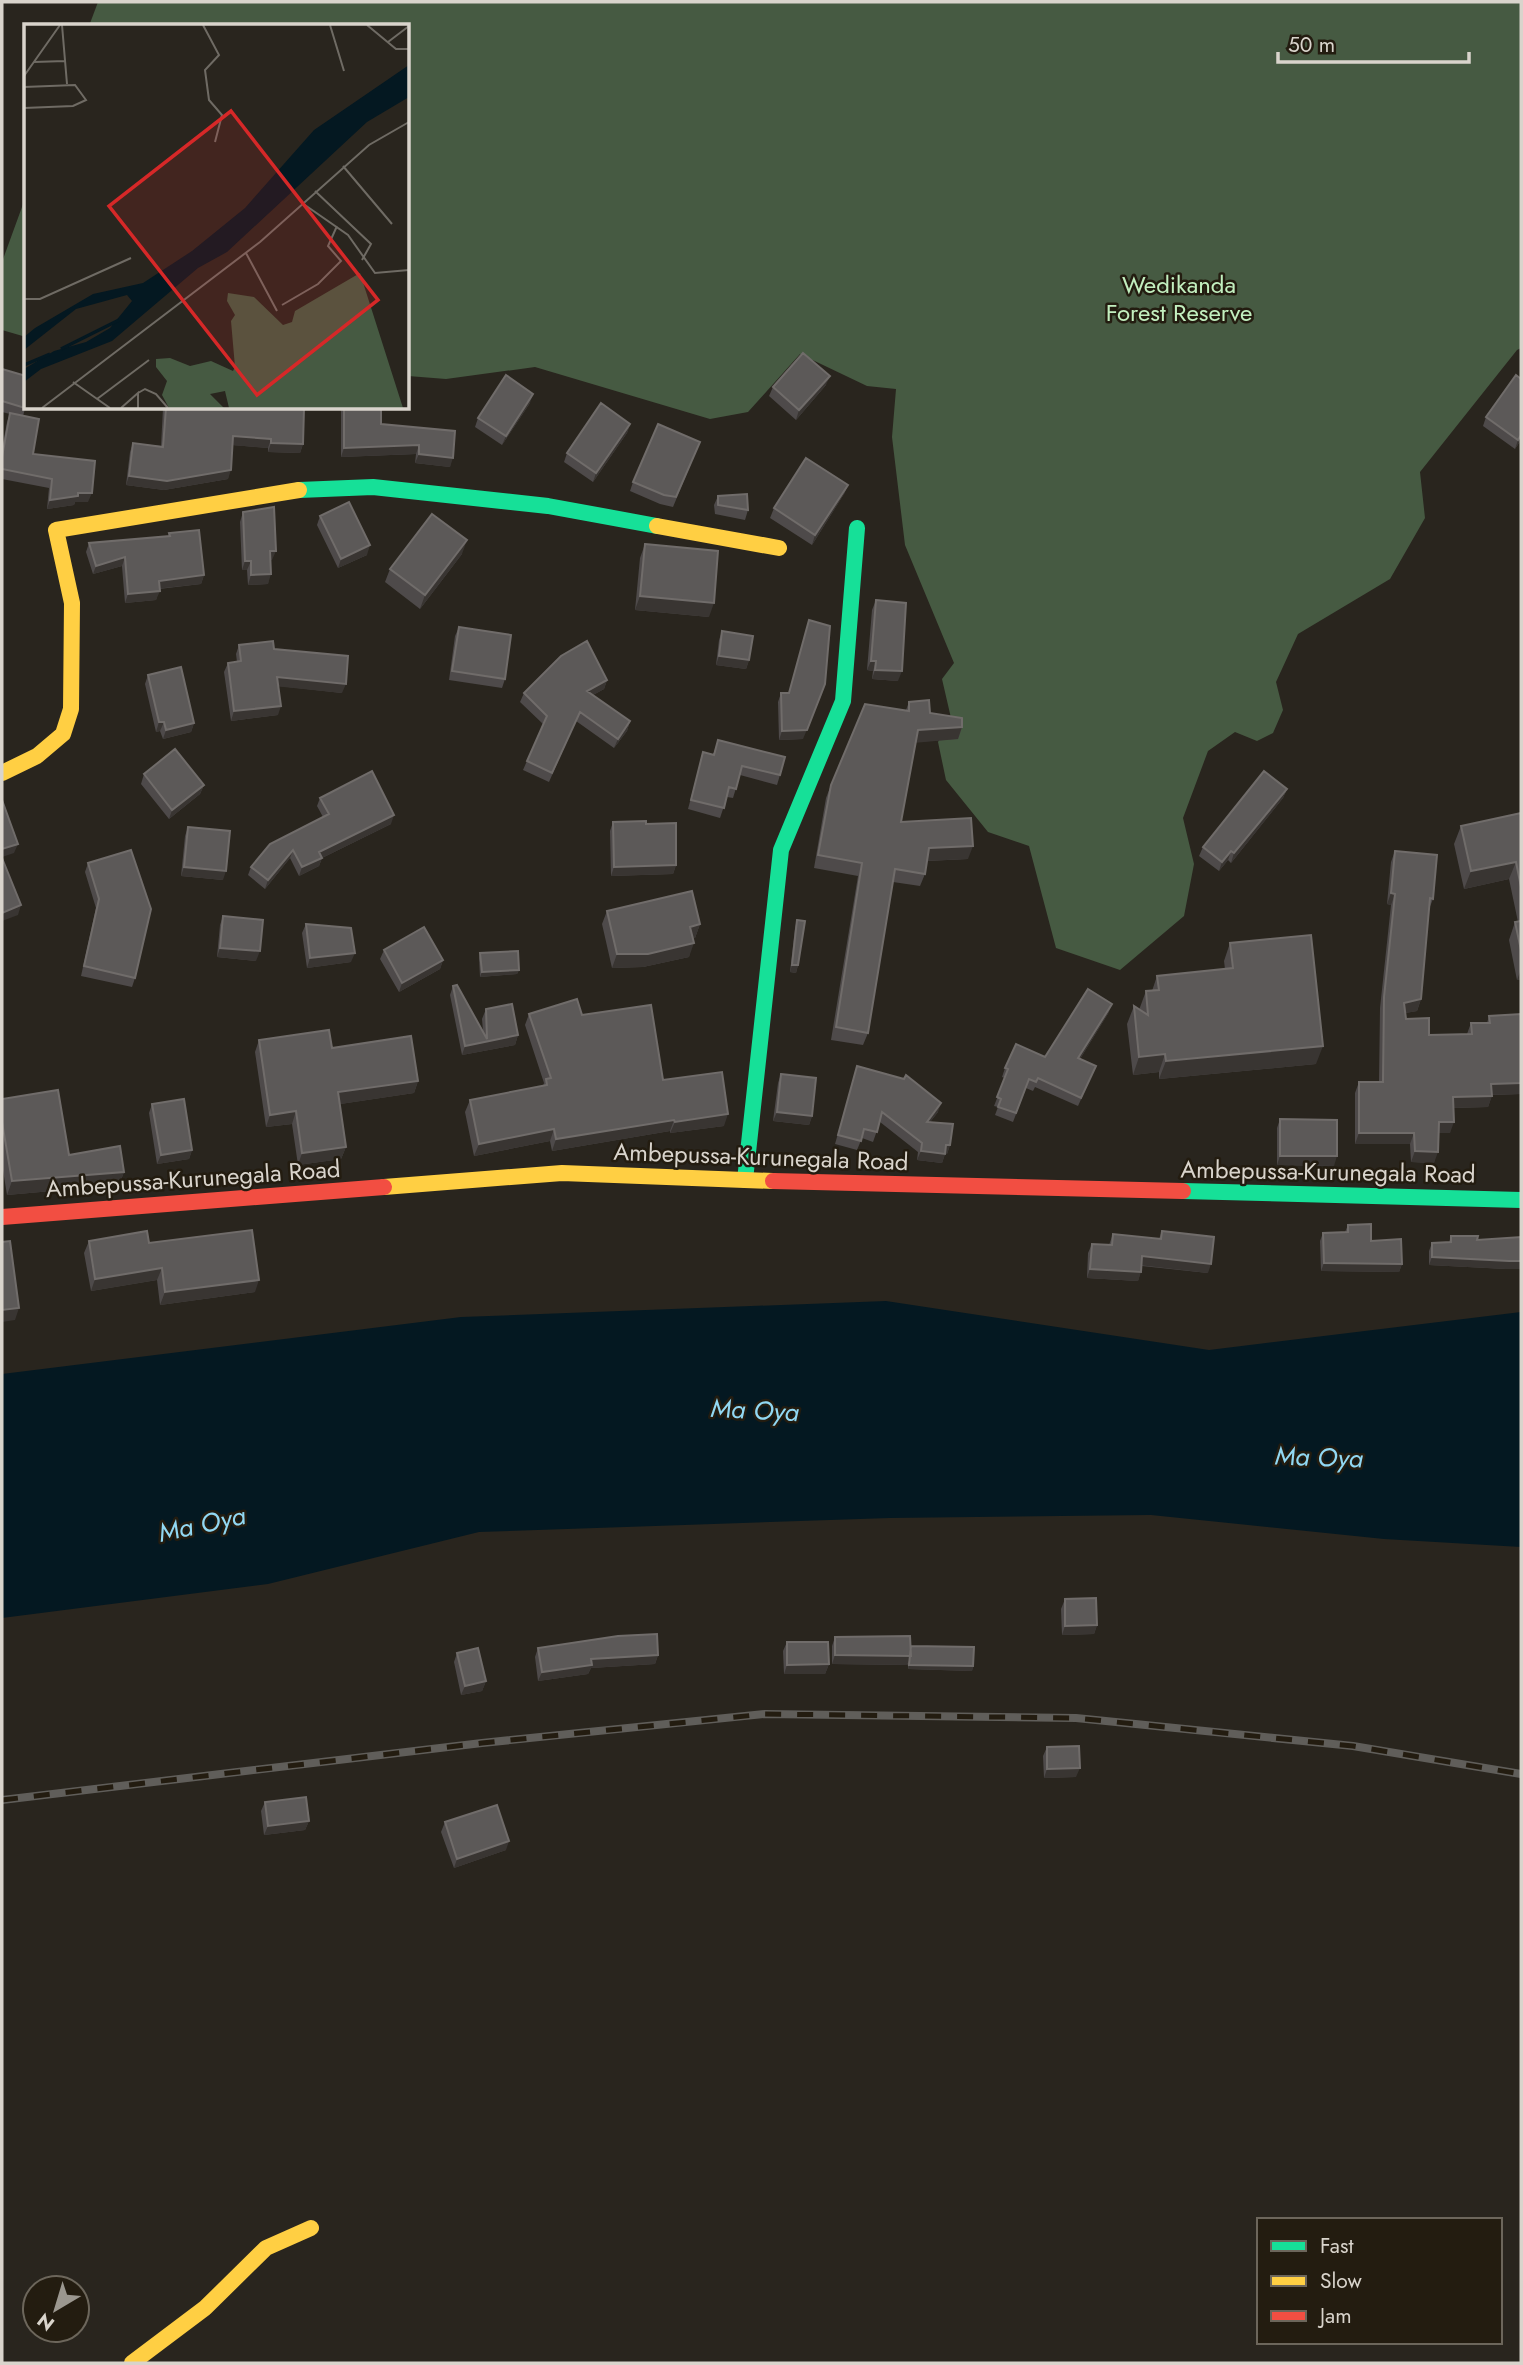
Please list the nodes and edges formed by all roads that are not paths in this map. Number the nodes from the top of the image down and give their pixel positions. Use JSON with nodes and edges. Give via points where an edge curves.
{"nodes":[{"id":1,"x":857,"y":528,"type":"dead end"},
{"id":2,"x":779,"y":548,"type":"dead end"},
{"id":3,"x":2,"y":774,"type":"edge"},
{"id":4,"x":745,"y":1180,"type":"junction"},
{"id":5,"x":1521,"y":1200,"type":"edge"},
{"id":6,"x":2,"y":1217,"type":"edge"},
{"id":7,"x":310,"y":2228,"type":"dead end"},
{"id":8,"x":132,"y":2363,"type":"edge"}],
"edges":[{"from":1,"to":4,"type":"main road","via":[[843,701],[781,850]]},
{"from":2,"to":3,"type":"main road","via":[[548,506],[373,487],[296,490],[56,530],[72,603],[71,709],[63,734],[37,756]]},
{"from":4,"to":5,"type":"main road","name":"Ambepussa-Kurunegala Road"},
{"from":4,"to":6,"type":"main road","name":"Ambepussa-Kurunegala Road","via":[[562,1173]]},
{"from":7,"to":8,"type":"main road","via":[[266,2248],[205,2308]]}]}
